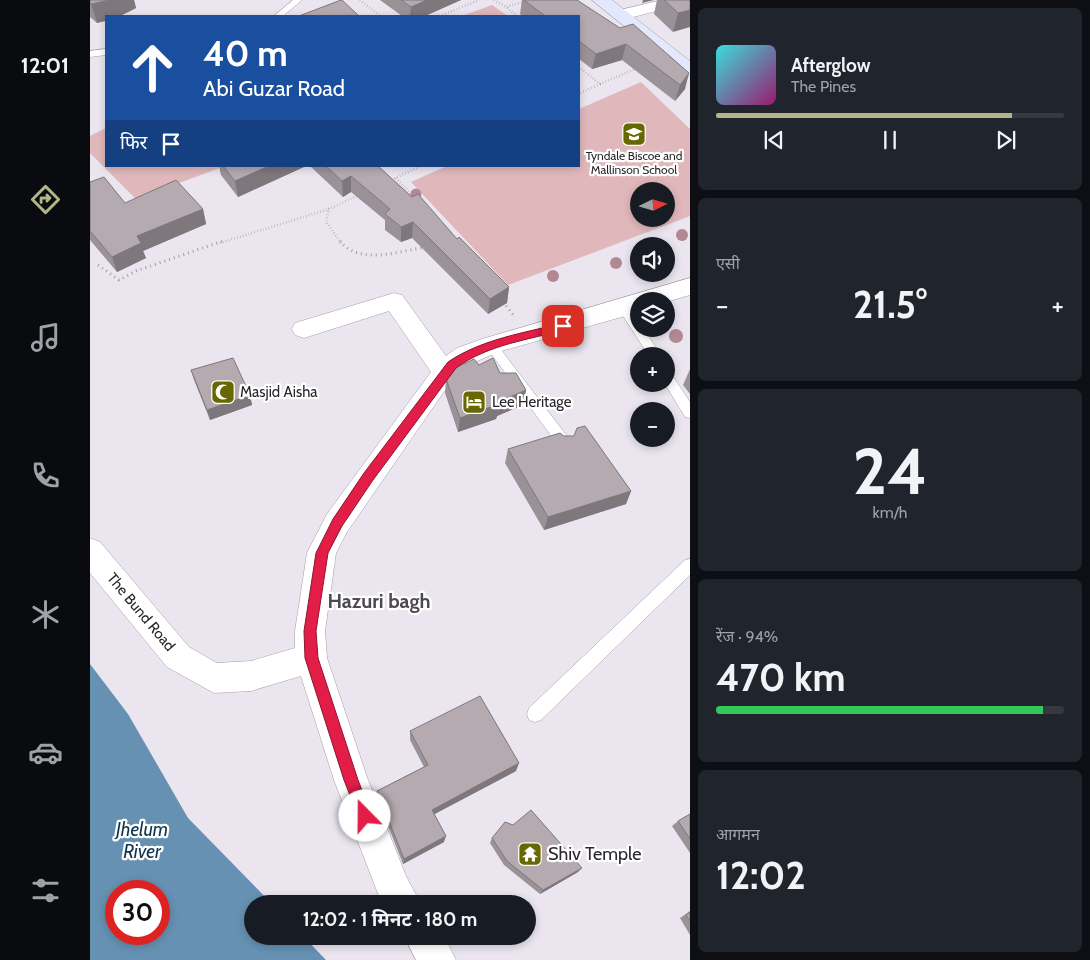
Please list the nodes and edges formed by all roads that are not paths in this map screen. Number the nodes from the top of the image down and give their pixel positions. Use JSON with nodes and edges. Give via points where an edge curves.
{"nodes":[{"id":1,"x":298,"y":0,"type":"edge"},
{"id":2,"x":604,"y":0,"type":"edge"},
{"id":3,"x":683,"y":0,"type":"edge"},
{"id":4,"x":279,"y":15,"type":"edge"},
{"id":5,"x":622,"y":15,"type":"junction"},
{"id":6,"x":105,"y":52,"type":"edge"},
{"id":7,"x":90,"y":54,"type":"edge"},
{"id":8,"x":690,"y":70,"type":"edge"},
{"id":9,"x":690,"y":286,"type":"edge"},
{"id":10,"x":672,"y":292,"type":"edge"},
{"id":11,"x":630,"y":306,"type":"edge"},
{"id":12,"x":304,"y":329,"type":"dead end"},
{"id":13,"x":491,"y":345,"type":"junction"},
{"id":14,"x":445,"y":373,"type":"junction"},
{"id":15,"x":675,"y":389,"type":"edge"},
{"id":16,"x":690,"y":413,"type":"edge"},
{"id":17,"x":565,"y":444,"type":"edge"},
{"id":18,"x":90,"y":551,"type":"edge"},
{"id":19,"x":690,"y":565,"type":"edge"},
{"id":20,"x":311,"y":658,"type":"junction"},
{"id":21,"x":534,"y":714,"type":"dead end"},
{"id":22,"x":397,"y":895,"type":"edge"},
{"id":23,"x":428,"y":945,"type":"edge"},
{"id":24,"x":437,"y":960,"type":"edge"}],
"edges":[{"from":1,"to":4,"type":"lane"},
{"from":2,"to":5,"type":"main road"},
{"from":3,"to":5,"type":"street"},
{"from":5,"to":8,"type":"main road"},
{"from":6,"to":7,"type":"lane"},
{"from":9,"to":10,"type":"street"},
{"from":11,"to":13,"type":"street"},
{"from":12,"to":14,"type":"street","via":[[394,301]]},
{"from":13,"to":14,"type":"street","via":[[466,355]]},
{"from":13,"to":17,"type":"lane"},
{"from":14,"to":20,"type":"street","via":[[368,476],[337,523],[322,553],[310,631]]},
{"from":15,"to":16,"type":"lane"},
{"from":18,"to":20,"type":"street","name":"The Bund Road","via":[[178,657],[214,678],[251,676]]},
{"from":19,"to":21,"type":"lane"},
{"from":20,"to":22,"type":"street","via":[[351,780]]},
{"from":23,"to":24,"type":"street"}]}
